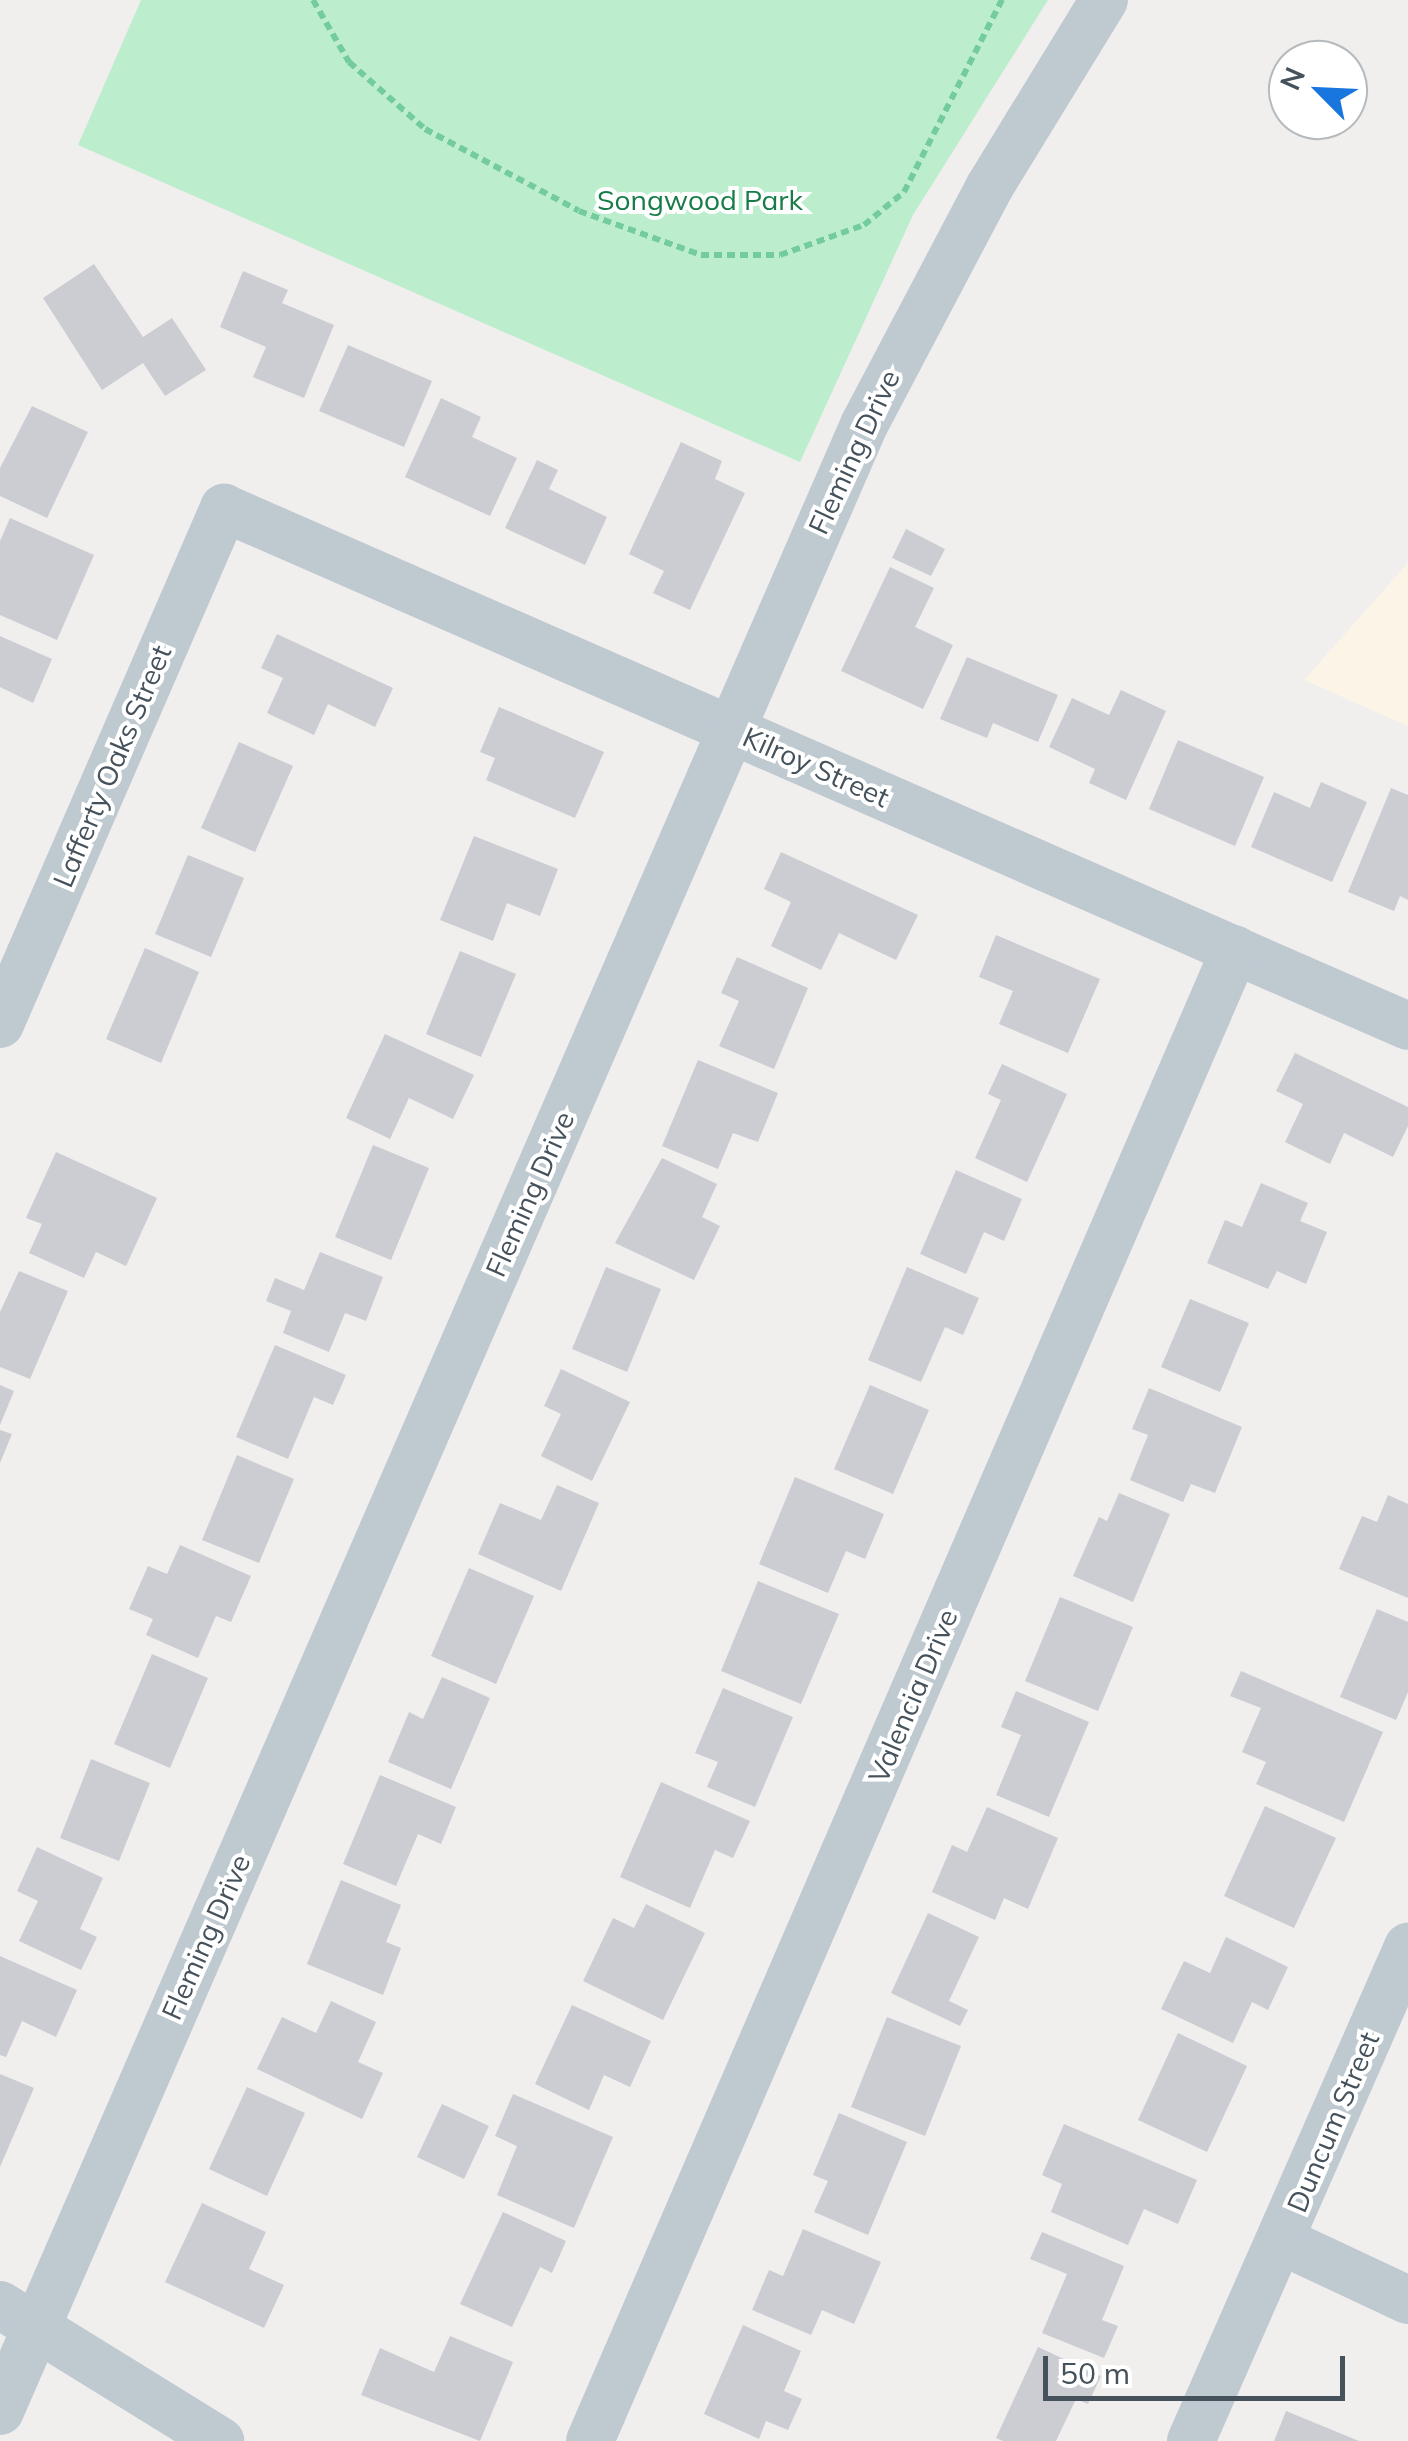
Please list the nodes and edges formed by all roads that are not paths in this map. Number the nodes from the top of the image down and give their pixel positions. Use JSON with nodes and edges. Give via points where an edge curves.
{"nodes":[{"id":1,"x":1104,"y":0,"type":"edge"},
{"id":2,"x":224,"y":508,"type":"joint"},
{"id":3,"x":732,"y":730,"type":"junction"},
{"id":4,"x":1236,"y":950,"type":"junction"},
{"id":5,"x":0,"y":1024,"type":"edge"},
{"id":6,"x":1408,"y":1026,"type":"edge"},
{"id":7,"x":1408,"y":1947,"type":"edge"},
{"id":8,"x":1282,"y":2241,"type":"junction"},
{"id":9,"x":1408,"y":2300,"type":"edge"},
{"id":10,"x":18,"y":2316,"type":"edge"},
{"id":11,"x":0,"y":2412,"type":"edge"},
{"id":12,"x":220,"y":2441,"type":"edge"},
{"id":13,"x":590,"y":2441,"type":"edge"},
{"id":14,"x":1191,"y":2441,"type":"edge"}],
"edges":[{"from":1,"to":3,"type":"street","name":"Fleming Drive","via":[[912,329]]},
{"from":2,"to":3,"type":"street","name":"Kilroy Street"},
{"from":2,"to":5,"type":"street","name":"Lafferty Oaks Street"},
{"from":3,"to":4,"type":"street","name":"Kilroy Street"},
{"from":3,"to":10,"type":"street","name":"Fleming Drive"},
{"from":4,"to":6,"type":"street","name":"Kilroy Street"},
{"from":4,"to":13,"type":"street","name":"Valencia Drive"},
{"from":7,"to":8,"type":"street","name":"Duncum Street"},
{"from":8,"to":9,"type":"street","name":"Duncum Street"},
{"from":8,"to":14,"type":"street","name":"Duncum Street"},
{"from":10,"to":11,"type":"street","name":"Fleming Drive"},
{"from":10,"to":12,"type":"street"}]}
